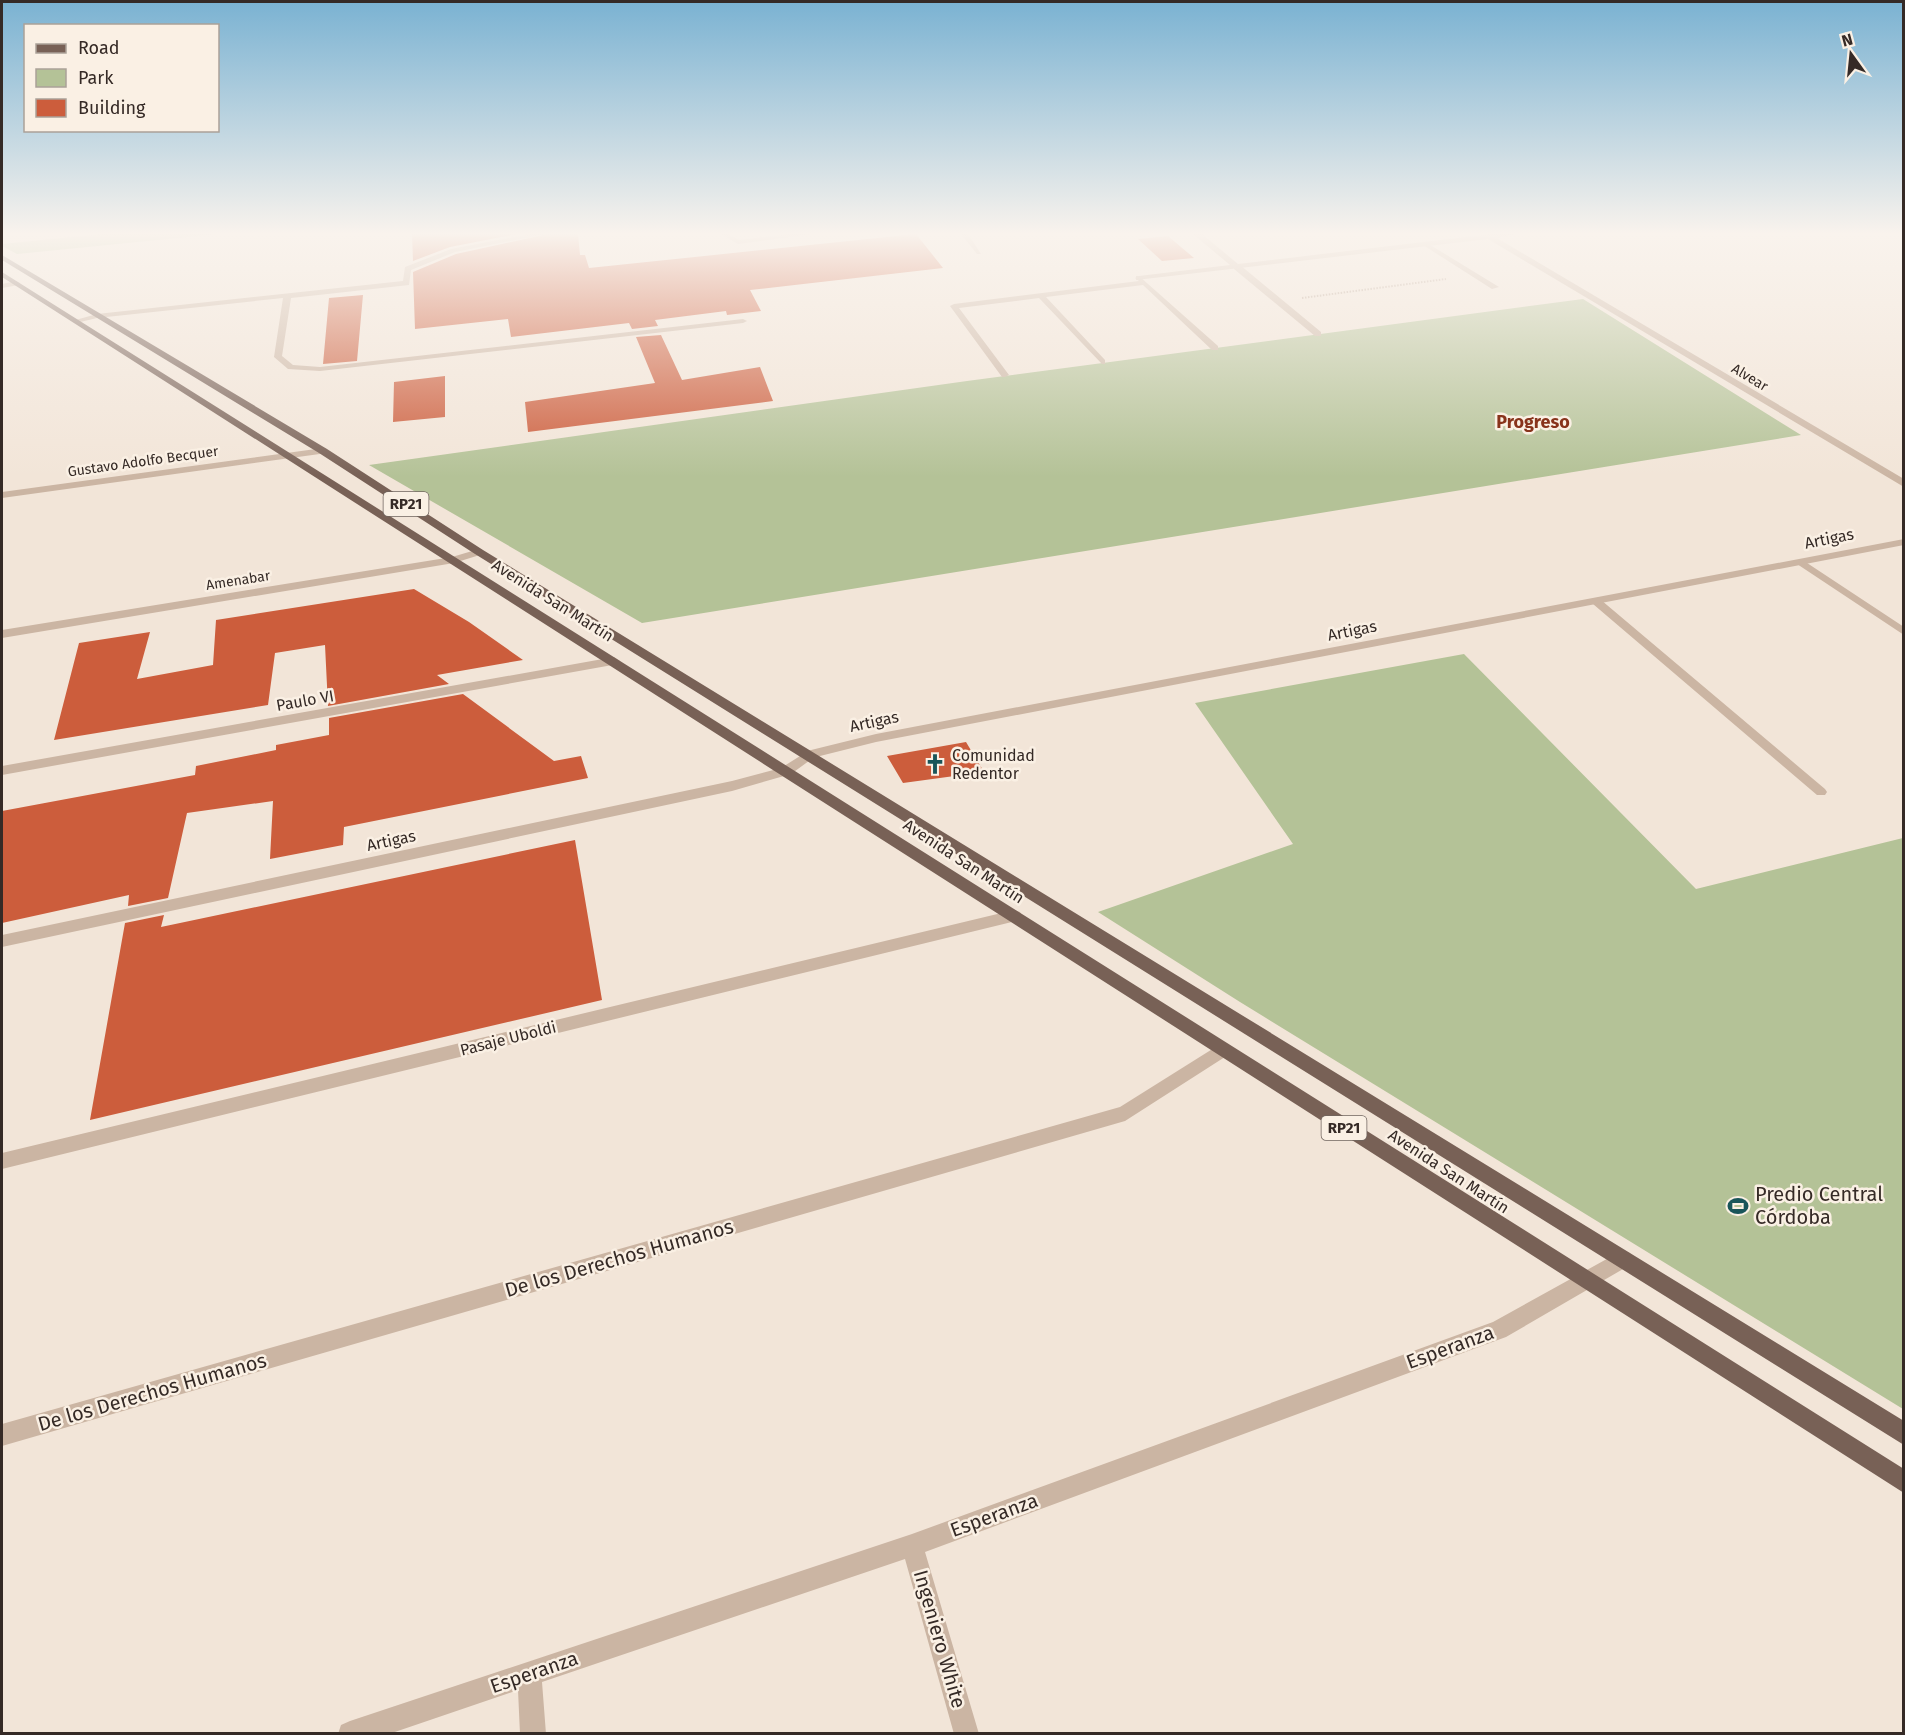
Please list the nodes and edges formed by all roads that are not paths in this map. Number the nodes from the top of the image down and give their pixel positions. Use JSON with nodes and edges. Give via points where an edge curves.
{"nodes":[{"id":1,"x":66,"y":315,"type":"edge"},
{"id":2,"x":107,"y":315,"type":"edge"},
{"id":3,"x":284,"y":315,"type":"edge"},
{"id":4,"x":961,"y":315,"type":"edge"},
{"id":5,"x":1058,"y":315,"type":"edge"},
{"id":6,"x":1179,"y":315,"type":"edge"},
{"id":7,"x":1296,"y":315,"type":"edge"},
{"id":8,"x":1621,"y":315,"type":"edge"},
{"id":9,"x":97,"y":316,"type":"junction"},
{"id":10,"x":76,"y":321,"type":"junction"},
{"id":11,"x":743,"y":321,"type":"dead end"},
{"id":12,"x":1318,"y":334,"type":"dead end"},
{"id":13,"x":1215,"y":348,"type":"dead end"},
{"id":14,"x":1102,"y":363,"type":"dead end"},
{"id":15,"x":1005,"y":375,"type":"dead end"},
{"id":16,"x":323,"y":451,"type":"junction"},
{"id":17,"x":289,"y":456,"type":"junction"},
{"id":18,"x":1904,"y":484,"type":"edge"},
{"id":19,"x":2,"y":495,"type":"edge"},
{"id":20,"x":1904,"y":542,"type":"edge"},
{"id":21,"x":479,"y":552,"type":"junction"},
{"id":22,"x":454,"y":560,"type":"junction"},
{"id":23,"x":1802,"y":562,"type":"junction"},
{"id":24,"x":1597,"y":602,"type":"junction"},
{"id":25,"x":1904,"y":632,"type":"edge"},
{"id":26,"x":2,"y":634,"type":"edge"},
{"id":27,"x":614,"y":661,"type":"junction"},
{"id":28,"x":808,"y":755,"type":"junction"},
{"id":29,"x":2,"y":771,"type":"edge"},
{"id":30,"x":786,"y":771,"type":"junction"},
{"id":31,"x":1821,"y":792,"type":"dead end"},
{"id":32,"x":1014,"y":916,"type":"junction"},
{"id":33,"x":2,"y":941,"type":"edge"},
{"id":34,"x":1222,"y":1050,"type":"junction"},
{"id":35,"x":2,"y":1161,"type":"edge"},
{"id":36,"x":1623,"y":1259,"type":"junction"},
{"id":37,"x":1586,"y":1282,"type":"junction"},
{"id":38,"x":1904,"y":1434,"type":"edge"},
{"id":39,"x":2,"y":1435,"type":"edge"},
{"id":40,"x":1904,"y":1482,"type":"edge"},
{"id":41,"x":912,"y":1545,"type":"junction"},
{"id":42,"x":529,"y":1673,"type":"junction"},
{"id":43,"x":350,"y":1734,"type":"edge"},
{"id":44,"x":533,"y":1734,"type":"edge"},
{"id":45,"x":967,"y":1734,"type":"edge"}],
"edges":[{"from":1,"to":10,"type":"main road","name":"Avenida San Martín","number":"RP21"},
{"from":2,"to":9,"type":"lane"},
{"from":3,"to":11,"type":"lane","via":[[278,357],[291,367],[320,369]]},
{"from":4,"to":15,"type":"lane"},
{"from":5,"to":14,"type":"lane"},
{"from":6,"to":13,"type":"lane"},
{"from":7,"to":12,"type":"lane"},
{"from":8,"to":18,"type":"street","name":"Alvear"},
{"from":9,"to":10,"type":"lane"},
{"from":9,"to":16,"type":"main road","name":"Avenida San Martín","number":"RP21"},
{"from":10,"to":17,"type":"main road","name":"Avenida San Martín","number":"RP21"},
{"from":16,"to":17,"type":"street","name":"Gustavo Adolfo Becquer"},
{"from":16,"to":21,"type":"main road","name":"Avenida San Martín","number":"RP21"},
{"from":17,"to":19,"type":"street","name":"Gustavo Adolfo Becquer"},
{"from":17,"to":22,"type":"main road","name":"Avenida San Martín","number":"RP21"},
{"from":20,"to":23,"type":"street","name":"Artigas"},
{"from":21,"to":22,"type":"street","name":"Amenabar"},
{"from":21,"to":28,"type":"main road","name":"Avenida San Martín","number":"RP21"},
{"from":22,"to":26,"type":"street","name":"Amenabar"},
{"from":22,"to":27,"type":"main road","name":"Avenida San Martín","number":"RP21"},
{"from":23,"to":24,"type":"street","name":"Artigas"},
{"from":23,"to":25,"type":"lane"},
{"from":24,"to":28,"type":"street","name":"Artigas","via":[[876,738]]},
{"from":24,"to":31,"type":"lane"},
{"from":27,"to":29,"type":"street","name":"Paulo VI"},
{"from":27,"to":30,"type":"main road","name":"Avenida San Martín","number":"RP21"},
{"from":28,"to":30,"type":"street"},
{"from":28,"to":36,"type":"main road","name":"Avenida San Martín","number":"RP21"},
{"from":30,"to":32,"type":"main road","name":"Avenida San Martín","number":"RP21"},
{"from":30,"to":33,"type":"street","name":"Artigas","via":[[732,786]]},
{"from":32,"to":34,"type":"main road","name":"Avenida San Martín","number":"RP21"},
{"from":32,"to":35,"type":"street","name":"Pasaje Uboldi"},
{"from":34,"to":37,"type":"main road","name":"Avenida San Martín","number":"RP21"},
{"from":34,"to":39,"type":"street","name":"De los Derechos Humanos","via":[[1125,1113]]},
{"from":36,"to":37,"type":"street","name":"Esperanza"},
{"from":36,"to":38,"type":"main road","name":"Avenida San Martín","number":"RP21"},
{"from":37,"to":40,"type":"main road","name":"Avenida San Martín","number":"RP21"},
{"from":37,"to":41,"type":"street","name":"Esperanza","via":[[1499,1330]]},
{"from":41,"to":42,"type":"street","name":"Esperanza"},
{"from":41,"to":45,"type":"street","name":"Ingeniero White"},
{"from":42,"to":43,"type":"street","name":"Esperanza"},
{"from":42,"to":44,"type":"street"}]}
